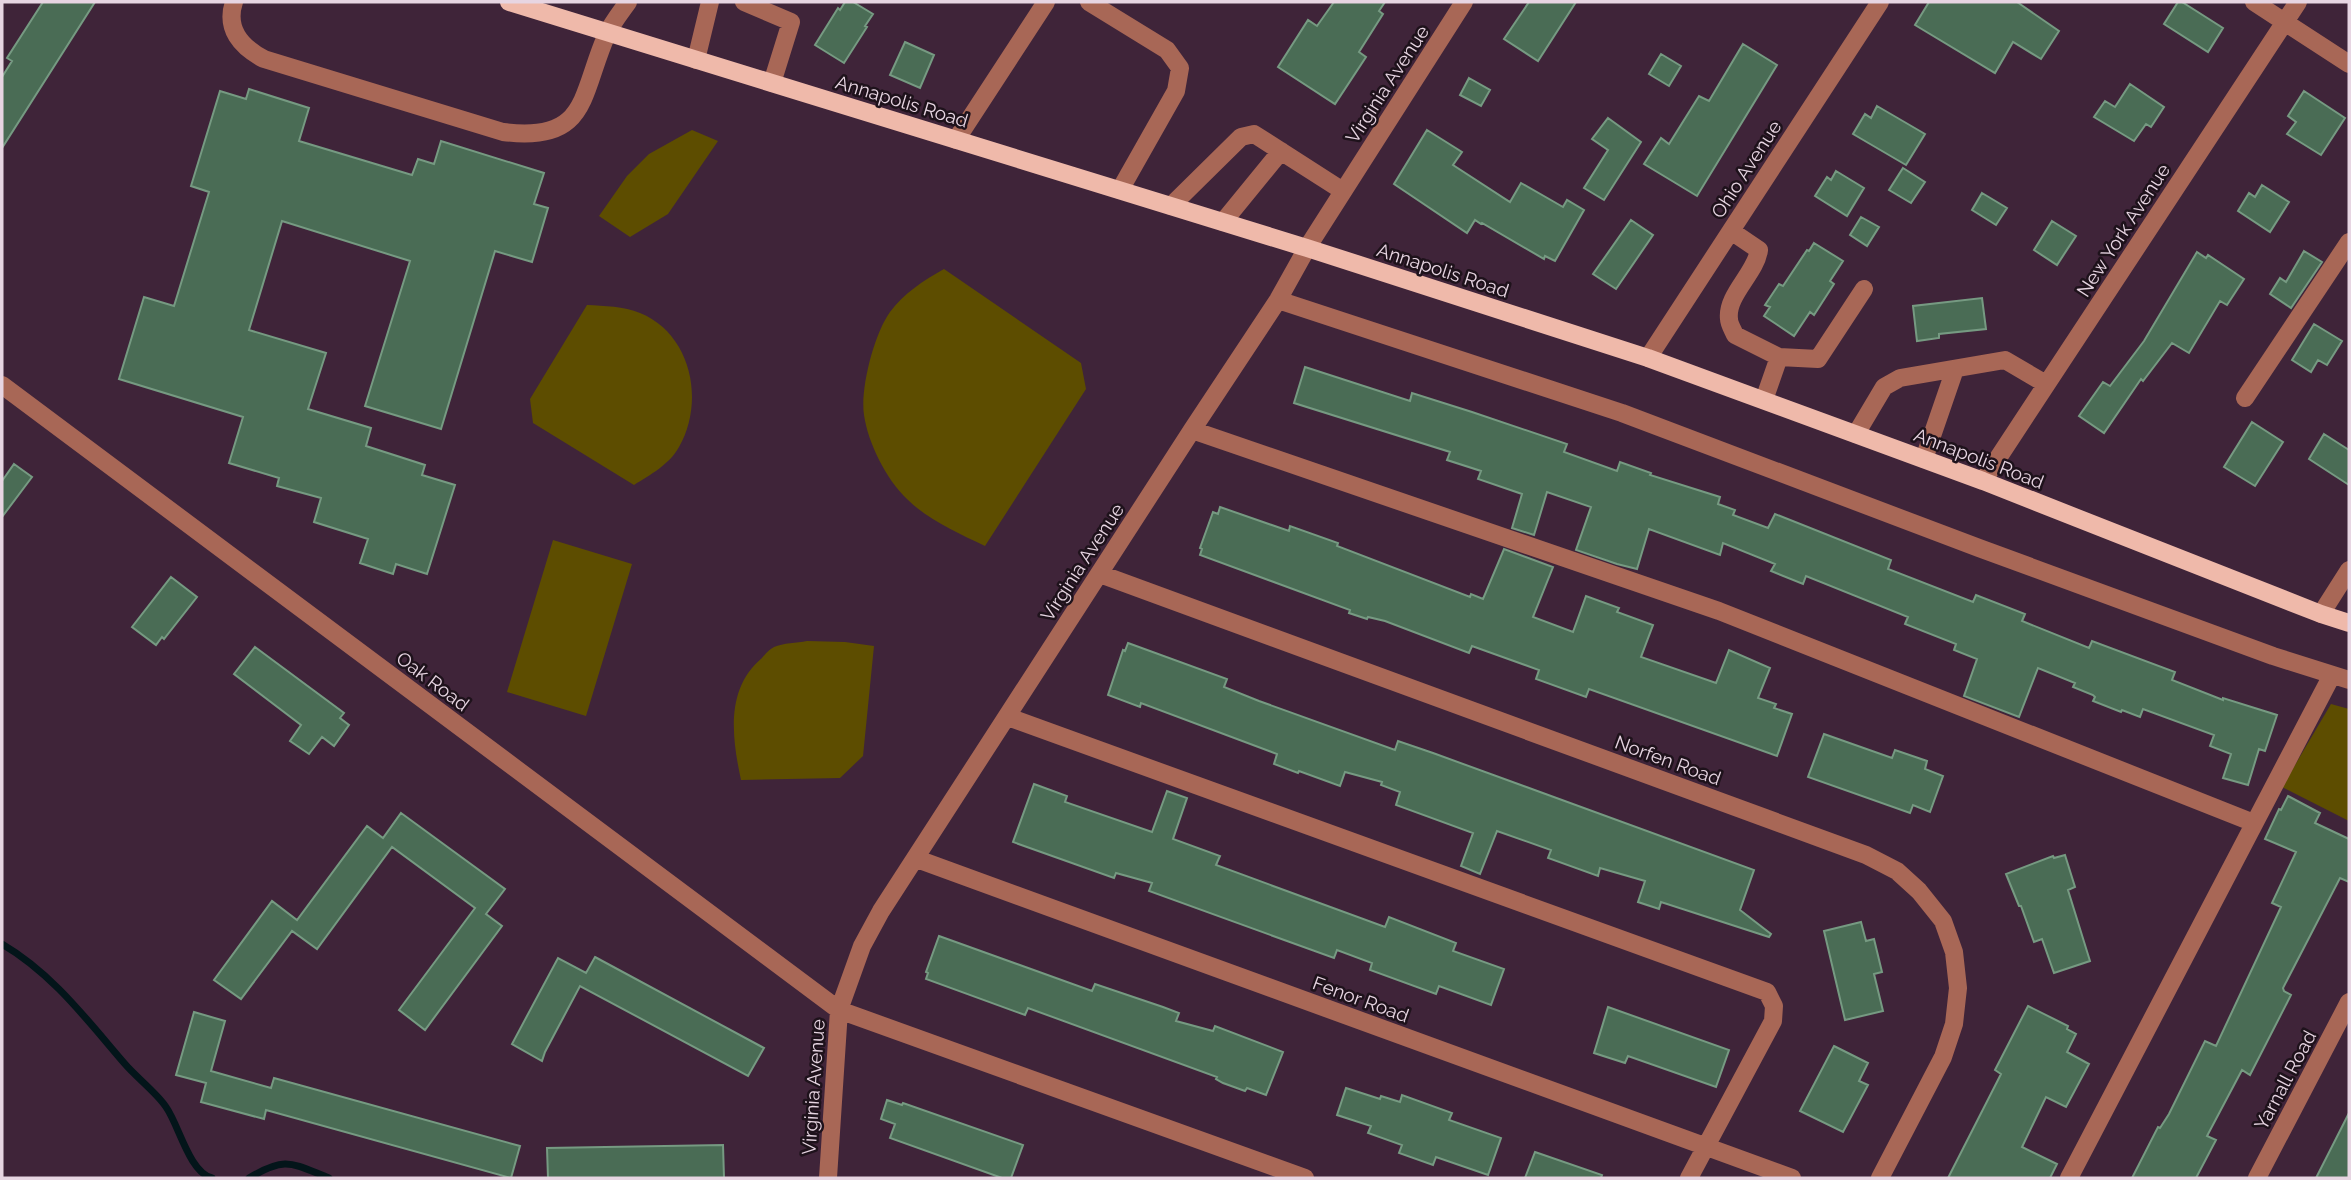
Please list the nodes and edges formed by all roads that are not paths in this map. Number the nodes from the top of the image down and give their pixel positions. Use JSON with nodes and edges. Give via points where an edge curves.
{"nodes":[{"id":1,"x":234,"y":2,"type":"edge"},
{"id":2,"x":509,"y":2,"type":"edge"},
{"id":3,"x":628,"y":2,"type":"edge"},
{"id":4,"x":710,"y":2,"type":"edge"},
{"id":5,"x":744,"y":2,"type":"edge"},
{"id":6,"x":1046,"y":2,"type":"edge"},
{"id":7,"x":1089,"y":2,"type":"edge"},
{"id":8,"x":1464,"y":2,"type":"edge"},
{"id":9,"x":1880,"y":2,"type":"edge"},
{"id":10,"x":2254,"y":2,"type":"edge"},
{"id":11,"x":2298,"y":2,"type":"edge"},
{"id":12,"x":2285,"y":22,"type":"junction"},
{"id":13,"x":608,"y":32,"type":"junction"},
{"id":14,"x":696,"y":60,"type":"junction"},
{"id":15,"x":2349,"y":64,"type":"edge"},
{"id":16,"x":772,"y":83,"type":"junction"},
{"id":17,"x":956,"y":140,"type":"junction"},
{"id":18,"x":1281,"y":151,"type":"junction"},
{"id":19,"x":1120,"y":190,"type":"junction"},
{"id":20,"x":1343,"y":191,"type":"junction"},
{"id":21,"x":1171,"y":206,"type":"junction"},
{"id":22,"x":1223,"y":222,"type":"junction"},
{"id":23,"x":1731,"y":231,"type":"junction"},
{"id":24,"x":2349,"y":242,"type":"edge"},
{"id":25,"x":1307,"y":248,"type":"junction"},
{"id":26,"x":1864,"y":289,"type":"dead end"},
{"id":27,"x":1278,"y":300,"type":"junction"},
{"id":28,"x":1779,"y":357,"type":"junction"},
{"id":29,"x":1648,"y":358,"type":"junction"},
{"id":30,"x":1955,"y":369,"type":"junction"},
{"id":31,"x":2046,"y":384,"type":"junction"},
{"id":32,"x":2,"y":385,"type":"edge"},
{"id":33,"x":2245,"y":398,"type":"dead end"},
{"id":34,"x":1764,"y":400,"type":"junction"},
{"id":35,"x":1192,"y":430,"type":"junction"},
{"id":36,"x":1856,"y":434,"type":"junction"},
{"id":37,"x":1924,"y":458,"type":"junction"},
{"id":38,"x":1983,"y":481,"type":"junction"},
{"id":39,"x":2349,"y":570,"type":"edge"},
{"id":40,"x":1100,"y":573,"type":"junction"},
{"id":41,"x":2321,"y":614,"type":"junction"},
{"id":42,"x":2349,"y":623,"type":"edge"},
{"id":43,"x":2332,"y":675,"type":"junction"},
{"id":44,"x":2349,"y":680,"type":"edge"},
{"id":45,"x":1008,"y":717,"type":"junction"},
{"id":46,"x":2254,"y":823,"type":"junction"},
{"id":47,"x":917,"y":859,"type":"junction"},
{"id":48,"x":2349,"y":1002,"type":"edge"},
{"id":49,"x":839,"y":1010,"type":"junction"},
{"id":50,"x":1706,"y":1147,"type":"junction"},
{"id":51,"x":828,"y":1178,"type":"edge"},
{"id":52,"x":1305,"y":1178,"type":"edge"},
{"id":53,"x":1689,"y":1178,"type":"edge"},
{"id":54,"x":1792,"y":1178,"type":"edge"},
{"id":55,"x":1880,"y":1178,"type":"edge"},
{"id":56,"x":2069,"y":1178,"type":"edge"},
{"id":57,"x":2257,"y":1178,"type":"edge"}],
"edges":[{"from":1,"to":13,"type":"street","via":[[230,15],[234,29],[245,49],[264,59],[503,132],[528,135],[550,132],[570,121],[582,103]]},
{"from":2,"to":13,"type":"main road","name":"Annapolis Road"},
{"from":3,"to":13,"type":"street"},
{"from":4,"to":14,"type":"street"},
{"from":5,"to":16,"type":"street","via":[[791,22]]},
{"from":6,"to":17,"type":"street"},
{"from":7,"to":19,"type":"street","via":[[1167,50],[1180,68],[1176,91]]},
{"from":8,"to":20,"type":"street","name":"Virginia Avenue"},
{"from":9,"to":23,"type":"street","name":"Ohio Avenue"},
{"from":10,"to":12,"type":"street"},
{"from":11,"to":12,"type":"street","name":"New York Avenue"},
{"from":12,"to":15,"type":"street"},
{"from":12,"to":31,"type":"street","name":"New York Avenue"},
{"from":13,"to":14,"type":"main road","name":"Annapolis Road"},
{"from":14,"to":16,"type":"main road","name":"Annapolis Road"},
{"from":16,"to":17,"type":"main road","name":"Annapolis Road"},
{"from":17,"to":19,"type":"main road","name":"Annapolis Road"},
{"from":18,"to":20,"type":"street"},
{"from":18,"to":21,"type":"street","via":[[1254,134],[1241,137]]},
{"from":18,"to":22,"type":"street"},
{"from":19,"to":21,"type":"main road","name":"Annapolis Road"},
{"from":20,"to":25,"type":"street","name":"Virginia Avenue"},
{"from":21,"to":22,"type":"main road","name":"Annapolis Road"},
{"from":22,"to":25,"type":"main road","name":"Annapolis Road"},
{"from":23,"to":28,"type":"street","via":[[1759,250],[1728,318],[1735,335]]},
{"from":23,"to":29,"type":"street","name":"Ohio Avenue"},
{"from":24,"to":33,"type":"street"},
{"from":25,"to":27,"type":"street","name":"Virginia Avenue"},
{"from":25,"to":29,"type":"main road","name":"Annapolis Road"},
{"from":26,"to":28,"type":"street","via":[[1818,359]]},
{"from":27,"to":35,"type":"street","name":"Virginia Avenue"},
{"from":27,"to":43,"type":"street","via":[[1622,412],[1966,544]]},
{"from":28,"to":34,"type":"street"},
{"from":29,"to":34,"type":"main road","name":"Annapolis Road"},
{"from":30,"to":31,"type":"street","via":[[2005,360]]},
{"from":30,"to":36,"type":"street","via":[[1900,378],[1884,387]]},
{"from":30,"to":37,"type":"street"},
{"from":31,"to":38,"type":"street","name":"New York Avenue"},
{"from":32,"to":49,"type":"street","name":"Oak Road"},
{"from":34,"to":36,"type":"main road","name":"Annapolis Road"},
{"from":35,"to":40,"type":"street","name":"Virginia Avenue"},
{"from":35,"to":46,"type":"street","via":[[1719,611]]},
{"from":36,"to":37,"type":"main road","name":"Annapolis Road"},
{"from":37,"to":38,"type":"main road","name":"Annapolis Road"},
{"from":38,"to":41,"type":"main road","name":"Annapolis Road"},
{"from":39,"to":41,"type":"street"},
{"from":40,"to":45,"type":"street","name":"Virginia Avenue"},
{"from":40,"to":55,"type":"street","name":"Norfen Road","via":[[1866,855],[1897,871],[1943,920],[1954,952],[1958,988],[1954,1024],[1943,1057]]},
{"from":41,"to":42,"type":"main road","name":"Annapolis Road"},
{"from":43,"to":44,"type":"street"},
{"from":43,"to":46,"type":"street"},
{"from":45,"to":47,"type":"street","name":"Virginia Avenue"},
{"from":45,"to":50,"type":"street","via":[[1767,992],[1774,1006],[1773,1021]]},
{"from":46,"to":56,"type":"street"},
{"from":47,"to":49,"type":"street","name":"Virginia Avenue","via":[[862,947]]},
{"from":47,"to":50,"type":"street","name":"Fenor Road"},
{"from":48,"to":57,"type":"street","name":"Yarnall Road"},
{"from":49,"to":51,"type":"street","name":"Virginia Avenue"},
{"from":49,"to":52,"type":"street","name":"Oak Road"},
{"from":50,"to":53,"type":"street"},
{"from":50,"to":54,"type":"street","name":"Fenor Road"}]}
